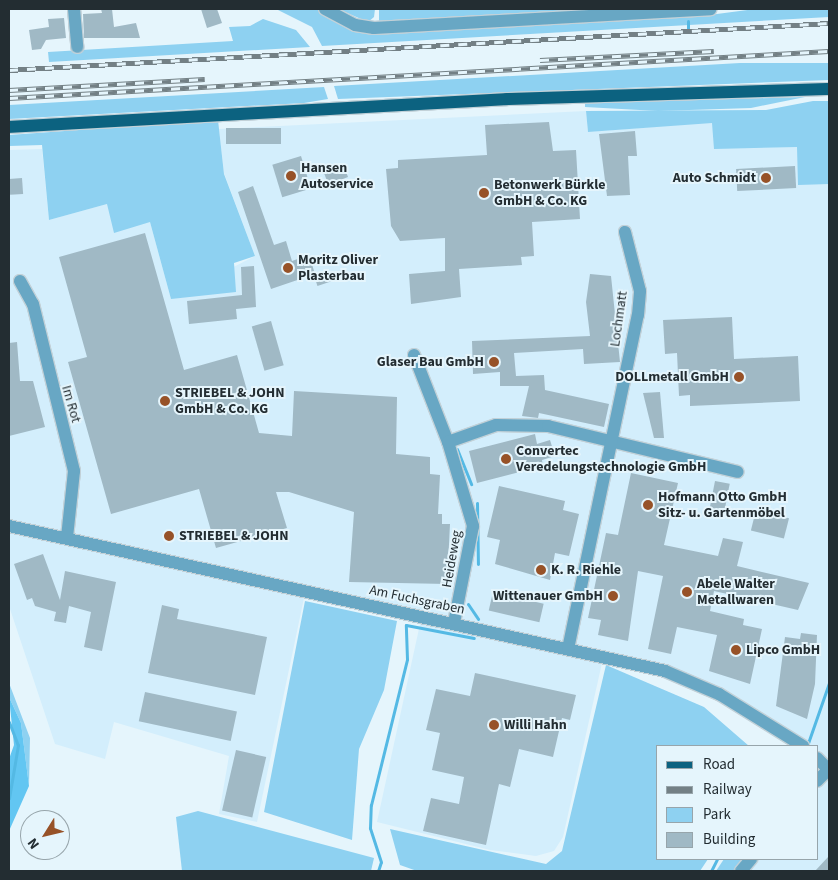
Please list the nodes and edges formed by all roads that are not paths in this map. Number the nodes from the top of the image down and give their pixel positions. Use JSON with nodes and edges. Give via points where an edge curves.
{"nodes":[{"id":1,"x":74,"y":9,"type":"edge"},
{"id":2,"x":325,"y":9,"type":"edge"},
{"id":3,"x":710,"y":9,"type":"edge"},
{"id":4,"x":77,"y":47,"type":"dead end"},
{"id":5,"x":825,"y":89,"type":"edge"},
{"id":6,"x":9,"y":127,"type":"edge"},
{"id":7,"x":625,"y":232,"type":"dead end"},
{"id":8,"x":20,"y":281,"type":"dead end"},
{"id":9,"x":414,"y":355,"type":"dead end"},
{"id":10,"x":611,"y":440,"type":"junction"},
{"id":11,"x":448,"y":442,"type":"junction"},
{"id":12,"x":738,"y":472,"type":"dead end"},
{"id":13,"x":9,"y":526,"type":"edge"},
{"id":14,"x":67,"y":538,"type":"junction"},
{"id":15,"x":454,"y":623,"type":"junction"},
{"id":16,"x":568,"y":649,"type":"junction"},
{"id":17,"x":801,"y":745,"type":"edge"},
{"id":18,"x":818,"y":757,"type":"edge"},
{"id":19,"x":829,"y":769,"type":"edge"},
{"id":20,"x":818,"y":780,"type":"edge"},
{"id":21,"x":750,"y":860,"type":"edge"},
{"id":22,"x":741,"y":871,"type":"edge"}],
"edges":[{"from":1,"to":4,"type":"street"},
{"from":2,"to":3,"type":"street","via":[[355,25],[374,28]]},
{"from":5,"to":6,"type":"main road","via":[[507,99]]},
{"from":7,"to":10,"type":"street","name":"Lochmatt","via":[[640,291]]},
{"from":8,"to":14,"type":"street","name":"Im Rot","via":[[33,304],[74,471]]},
{"from":9,"to":11,"type":"street","name":"Heideweg"},
{"from":10,"to":11,"type":"street","via":[[519,424],[496,426]]},
{"from":10,"to":12,"type":"street"},
{"from":10,"to":16,"type":"street","name":"Lochmatt"},
{"from":11,"to":15,"type":"street","name":"Heideweg","via":[[473,526]]},
{"from":13,"to":14,"type":"street","name":"Am Fuchsgraben"},
{"from":14,"to":15,"type":"street","name":"Am Fuchsgraben"},
{"from":15,"to":16,"type":"street","name":"Am Fuchsgraben"},
{"from":16,"to":17,"type":"street","name":"Am Fuchsgraben","via":[[665,671],[719,694]]},
{"from":18,"to":19,"type":"street"},
{"from":19,"to":20,"type":"street"},
{"from":21,"to":22,"type":"street"}]}
